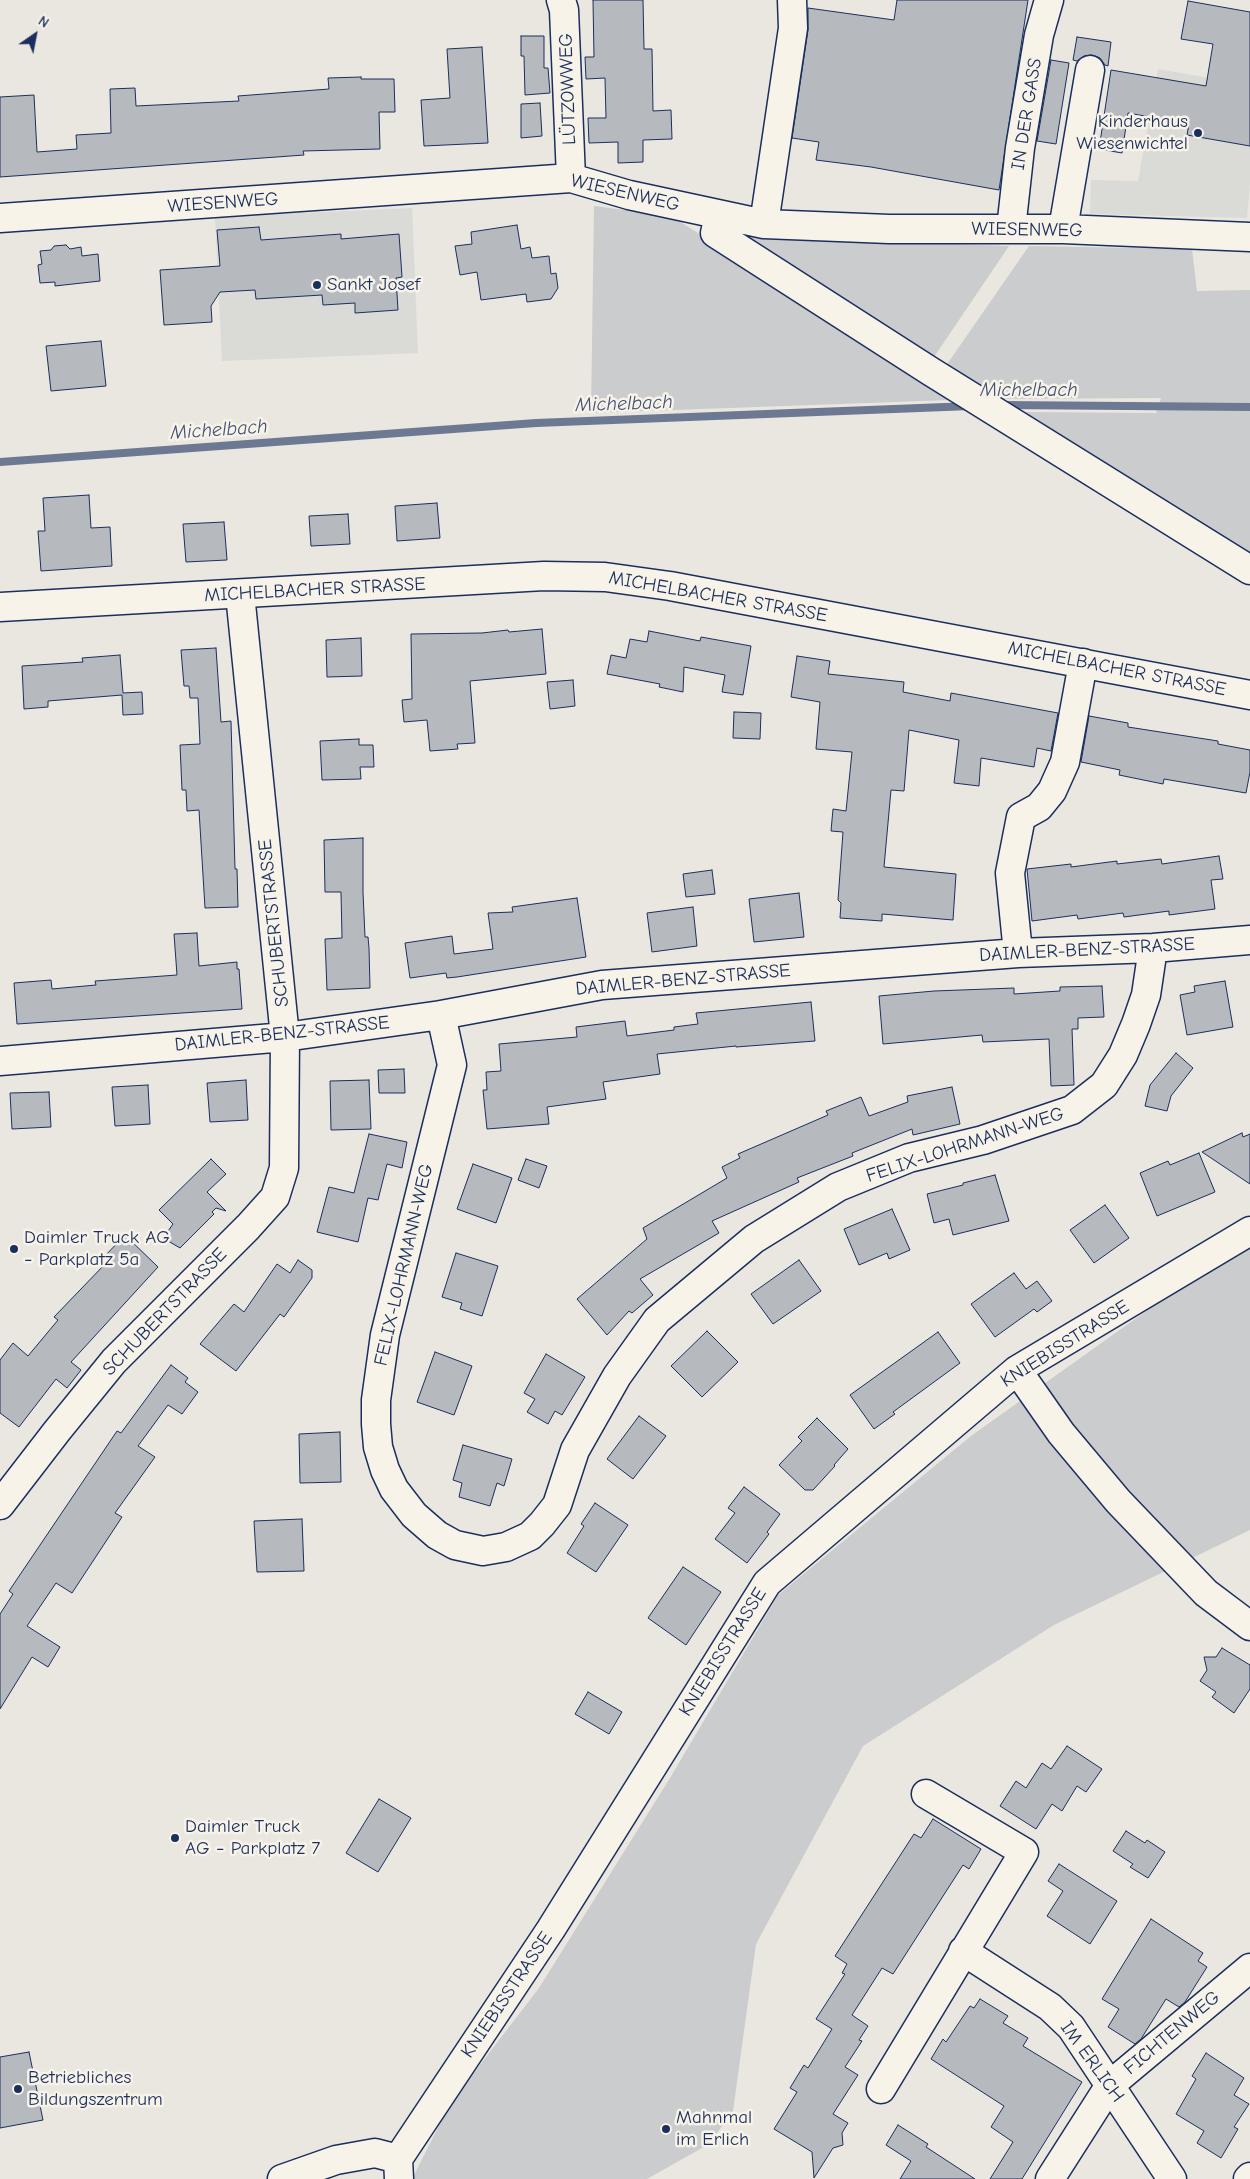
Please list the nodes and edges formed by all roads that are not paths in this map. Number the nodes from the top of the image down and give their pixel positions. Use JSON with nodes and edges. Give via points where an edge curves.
{"nodes":[{"id":1,"x":561,"y":0,"type":"edge"},
{"id":2,"x":792,"y":0,"type":"edge"},
{"id":3,"x":1048,"y":0,"type":"edge"},
{"id":4,"x":1090,"y":70,"type":"dead end"},
{"id":5,"x":571,"y":178,"type":"junction"},
{"id":6,"x":719,"y":215,"type":"junction"},
{"id":7,"x":0,"y":218,"type":"edge"},
{"id":8,"x":764,"y":224,"type":"junction"},
{"id":9,"x":1011,"y":229,"type":"junction"},
{"id":10,"x":1063,"y":229,"type":"junction"},
{"id":11,"x":1250,"y":237,"type":"edge"},
{"id":12,"x":1250,"y":570,"type":"edge"},
{"id":13,"x":240,"y":594,"type":"junction"},
{"id":14,"x":0,"y":607,"type":"edge"},
{"id":15,"x":1083,"y":663,"type":"junction"},
{"id":16,"x":1250,"y":694,"type":"edge"},
{"id":17,"x":1250,"y":940,"type":"edge"},
{"id":18,"x":1153,"y":948,"type":"junction"},
{"id":19,"x":1018,"y":953,"type":"junction"},
{"id":20,"x":441,"y":1015,"type":"junction"},
{"id":21,"x":285,"y":1037,"type":"junction"},
{"id":22,"x":0,"y":1061,"type":"edge"},
{"id":23,"x":1250,"y":1231,"type":"edge"},
{"id":24,"x":1017,"y":1370,"type":"junction"},
{"id":25,"x":0,"y":1506,"type":"edge"},
{"id":26,"x":1250,"y":1626,"type":"edge"},
{"id":27,"x":926,"y":1794,"type":"dead end"},
{"id":28,"x":963,"y":1951,"type":"junction"},
{"id":29,"x":1250,"y":1968,"type":"edge"},
{"id":30,"x":1110,"y":2085,"type":"junction"},
{"id":31,"x":881,"y":2089,"type":"dead end"},
{"id":32,"x":398,"y":2169,"type":"edge"},
{"id":33,"x":282,"y":2179,"type":"edge"},
{"id":34,"x":1050,"y":2179,"type":"edge"},
{"id":35,"x":1172,"y":2179,"type":"edge"}],
"edges":[{"from":1,"to":5,"type":"street","name":"LÜTZOWWEG"},
{"from":2,"to":8,"type":"street","via":[[793,28]]},
{"from":3,"to":9,"type":"street","name":"IN DER GASS","via":[[1022,138]]},
{"from":4,"to":10,"type":"street"},
{"from":5,"to":6,"type":"street","name":"WIESENWEG"},
{"from":5,"to":7,"type":"street","name":"WIESENWEG"},
{"from":6,"to":8,"type":"street","name":"WIESENWEG"},
{"from":6,"to":12,"type":"street","via":[[715,233]]},
{"from":8,"to":9,"type":"street","name":"WIESENWEG"},
{"from":9,"to":10,"type":"street","name":"WIESENWEG"},
{"from":10,"to":11,"type":"street","name":"WIESENWEG"},
{"from":13,"to":14,"type":"street","name":"MICHELBACHER STRASSE"},
{"from":13,"to":15,"type":"street","name":"MICHELBACHER STRASSE","via":[[544,576],[605,577],[670,586]]},
{"from":13,"to":21,"type":"street","name":"SCHUBERTSTRASSE"},
{"from":15,"to":16,"type":"street","name":"MICHELBACHER STRASSE"},
{"from":15,"to":19,"type":"street","via":[[1065,762],[1052,791],[1038,807],[1021,817],[1010,873]]},
{"from":17,"to":18,"type":"street","name":"DAIMLER-BENZ-STRASSE"},
{"from":18,"to":19,"type":"street","name":"DAIMLER-BENZ-STRASSE"},
{"from":18,"to":20,"type":"street","name":"FELIX-LOHRMANN-WEG","via":[[1146,995],[1136,1024],[1123,1055],[1104,1085],[1072,1110],[983,1140],[909,1158],[838,1186],[754,1239],[657,1320],[617,1376],[575,1450],[557,1506],[542,1524],[530,1536],[506,1547],[484,1551],[455,1545],[437,1535],[414,1515],[394,1489],[385,1470],[376,1424],[385,1335],[452,1065]]},
{"from":19,"to":20,"type":"street","name":"DAIMLER-BENZ-STRASSE","via":[[602,985]]},
{"from":20,"to":21,"type":"street","name":"DAIMLER-BENZ-STRASSE"},
{"from":21,"to":22,"type":"street","name":"DAIMLER-BENZ-STRASSE"},
{"from":21,"to":25,"type":"street","name":"SCHUBERTSTRASSE","via":[[284,1168],[275,1196],[114,1361]]},
{"from":23,"to":24,"type":"street","name":"KNIEBISSTRASSE"},
{"from":24,"to":26,"type":"street","via":[[1061,1432],[1118,1501],[1206,1593]]},
{"from":24,"to":32,"type":"street","name":"KNIEBISSTRASSE","via":[[767,1583]]},
{"from":27,"to":28,"type":"street","via":[[1024,1852]]},
{"from":28,"to":30,"type":"street","name":"IM ERLICH","via":[[1050,2007],[1071,2027]]},
{"from":28,"to":31,"type":"street"},
{"from":29,"to":30,"type":"street","name":"FICHTENWEG"},
{"from":30,"to":34,"type":"street","name":"FICHTENWEG"},
{"from":30,"to":35,"type":"street","name":"IM ERLICH"},
{"from":32,"to":33,"type":"street","via":[[374,2152],[336,2160]]}]}
